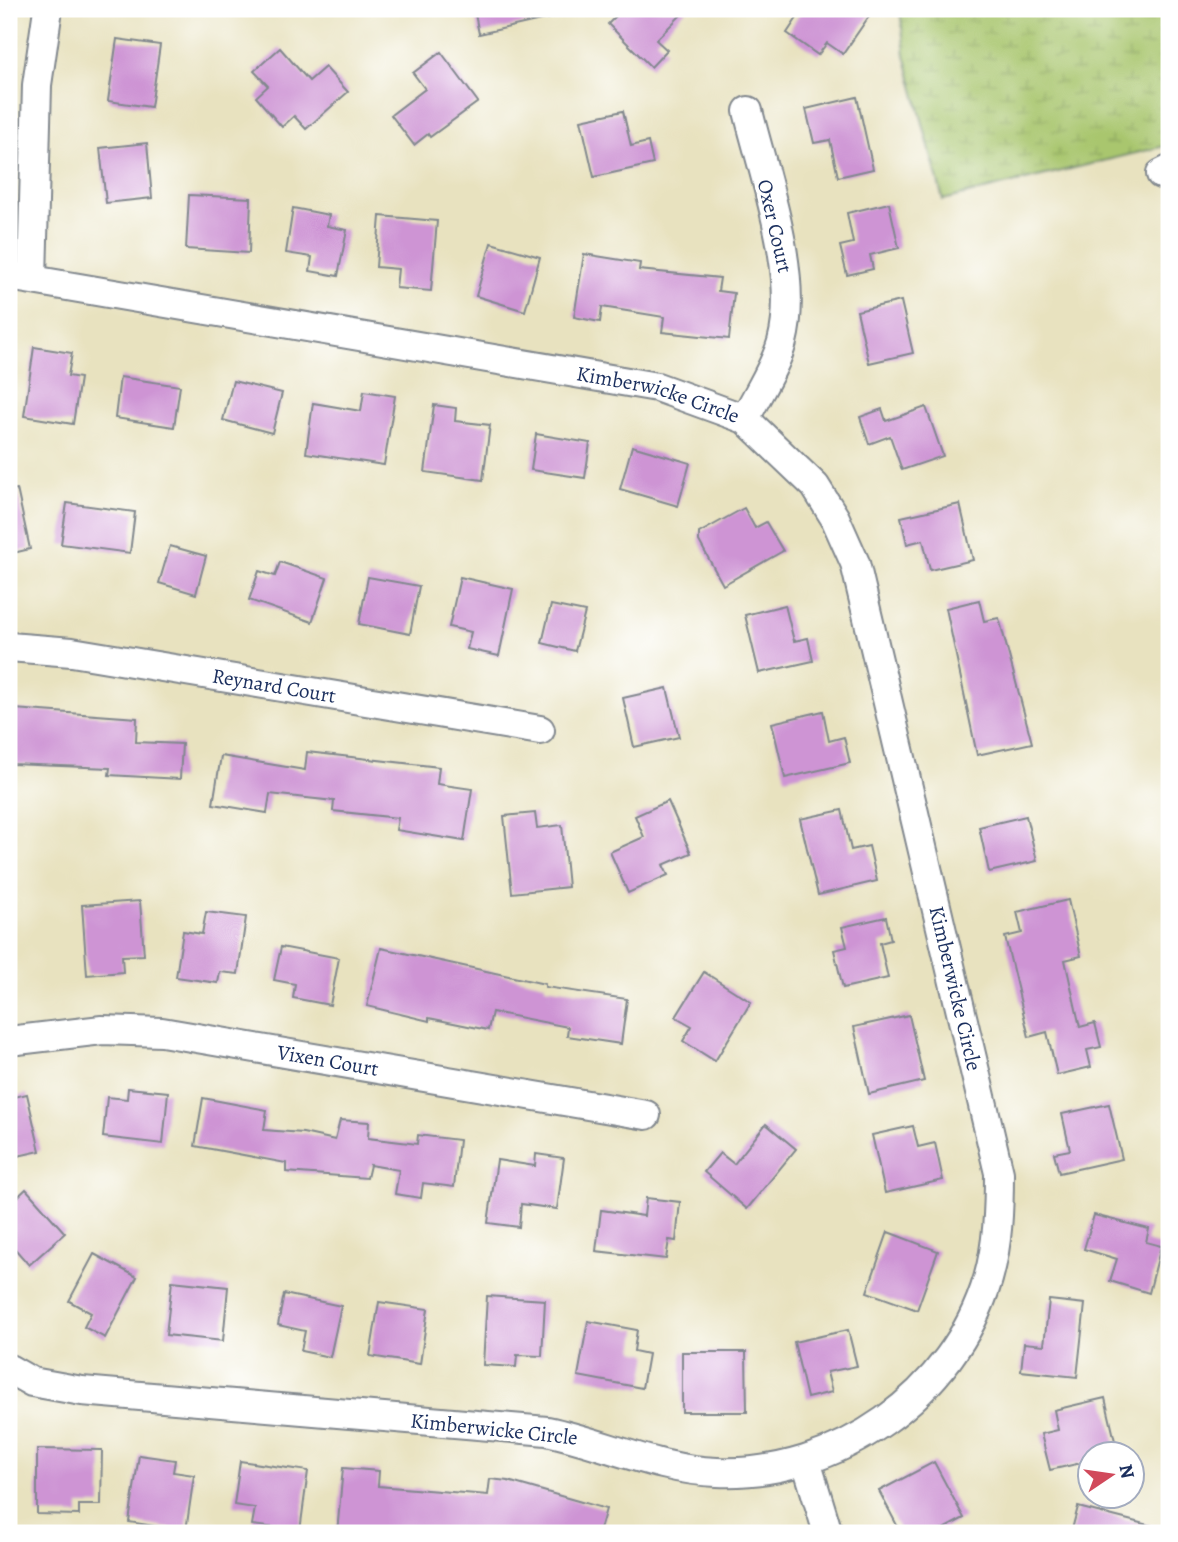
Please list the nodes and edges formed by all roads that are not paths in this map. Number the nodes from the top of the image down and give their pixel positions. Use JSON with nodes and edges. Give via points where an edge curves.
{"nodes":[{"id":1,"x":48,"y":9,"type":"edge"},
{"id":2,"x":748,"y":111,"type":"dead end"},
{"id":3,"x":20,"y":278,"type":"edge"},
{"id":4,"x":745,"y":419,"type":"junction"},
{"id":5,"x":9,"y":647,"type":"edge"},
{"id":6,"x":540,"y":730,"type":"dead end"},
{"id":7,"x":9,"y":1041,"type":"edge"},
{"id":8,"x":646,"y":1115,"type":"dead end"},
{"id":9,"x":9,"y":1369,"type":"edge"},
{"id":10,"x":806,"y":1461,"type":"junction"},
{"id":11,"x":828,"y":1533,"type":"edge"}],
"edges":[{"from":1,"to":3,"type":"street"},
{"from":2,"to":4,"type":"street","name":"Oxer Court","via":[[787,274],[787,310],[782,343]]},
{"from":3,"to":4,"type":"street","name":"Kimberwicke Circle","via":[[657,387]]},
{"from":4,"to":10,"type":"street","name":"Kimberwicke Circle","via":[[815,486],[855,563],[999,1173],[999,1230],[988,1280],[968,1327],[938,1371],[907,1404],[872,1430]]},
{"from":5,"to":6,"type":"street","name":"Reynard Court","via":[[72,652]]},
{"from":7,"to":8,"type":"street","name":"Vixen Court","via":[[102,1030],[162,1032]]},
{"from":9,"to":10,"type":"street","name":"Kimberwicke Circle","via":[[32,1382],[82,1391],[547,1431],[671,1468],[719,1472]]},
{"from":10,"to":11,"type":"street"}]}
